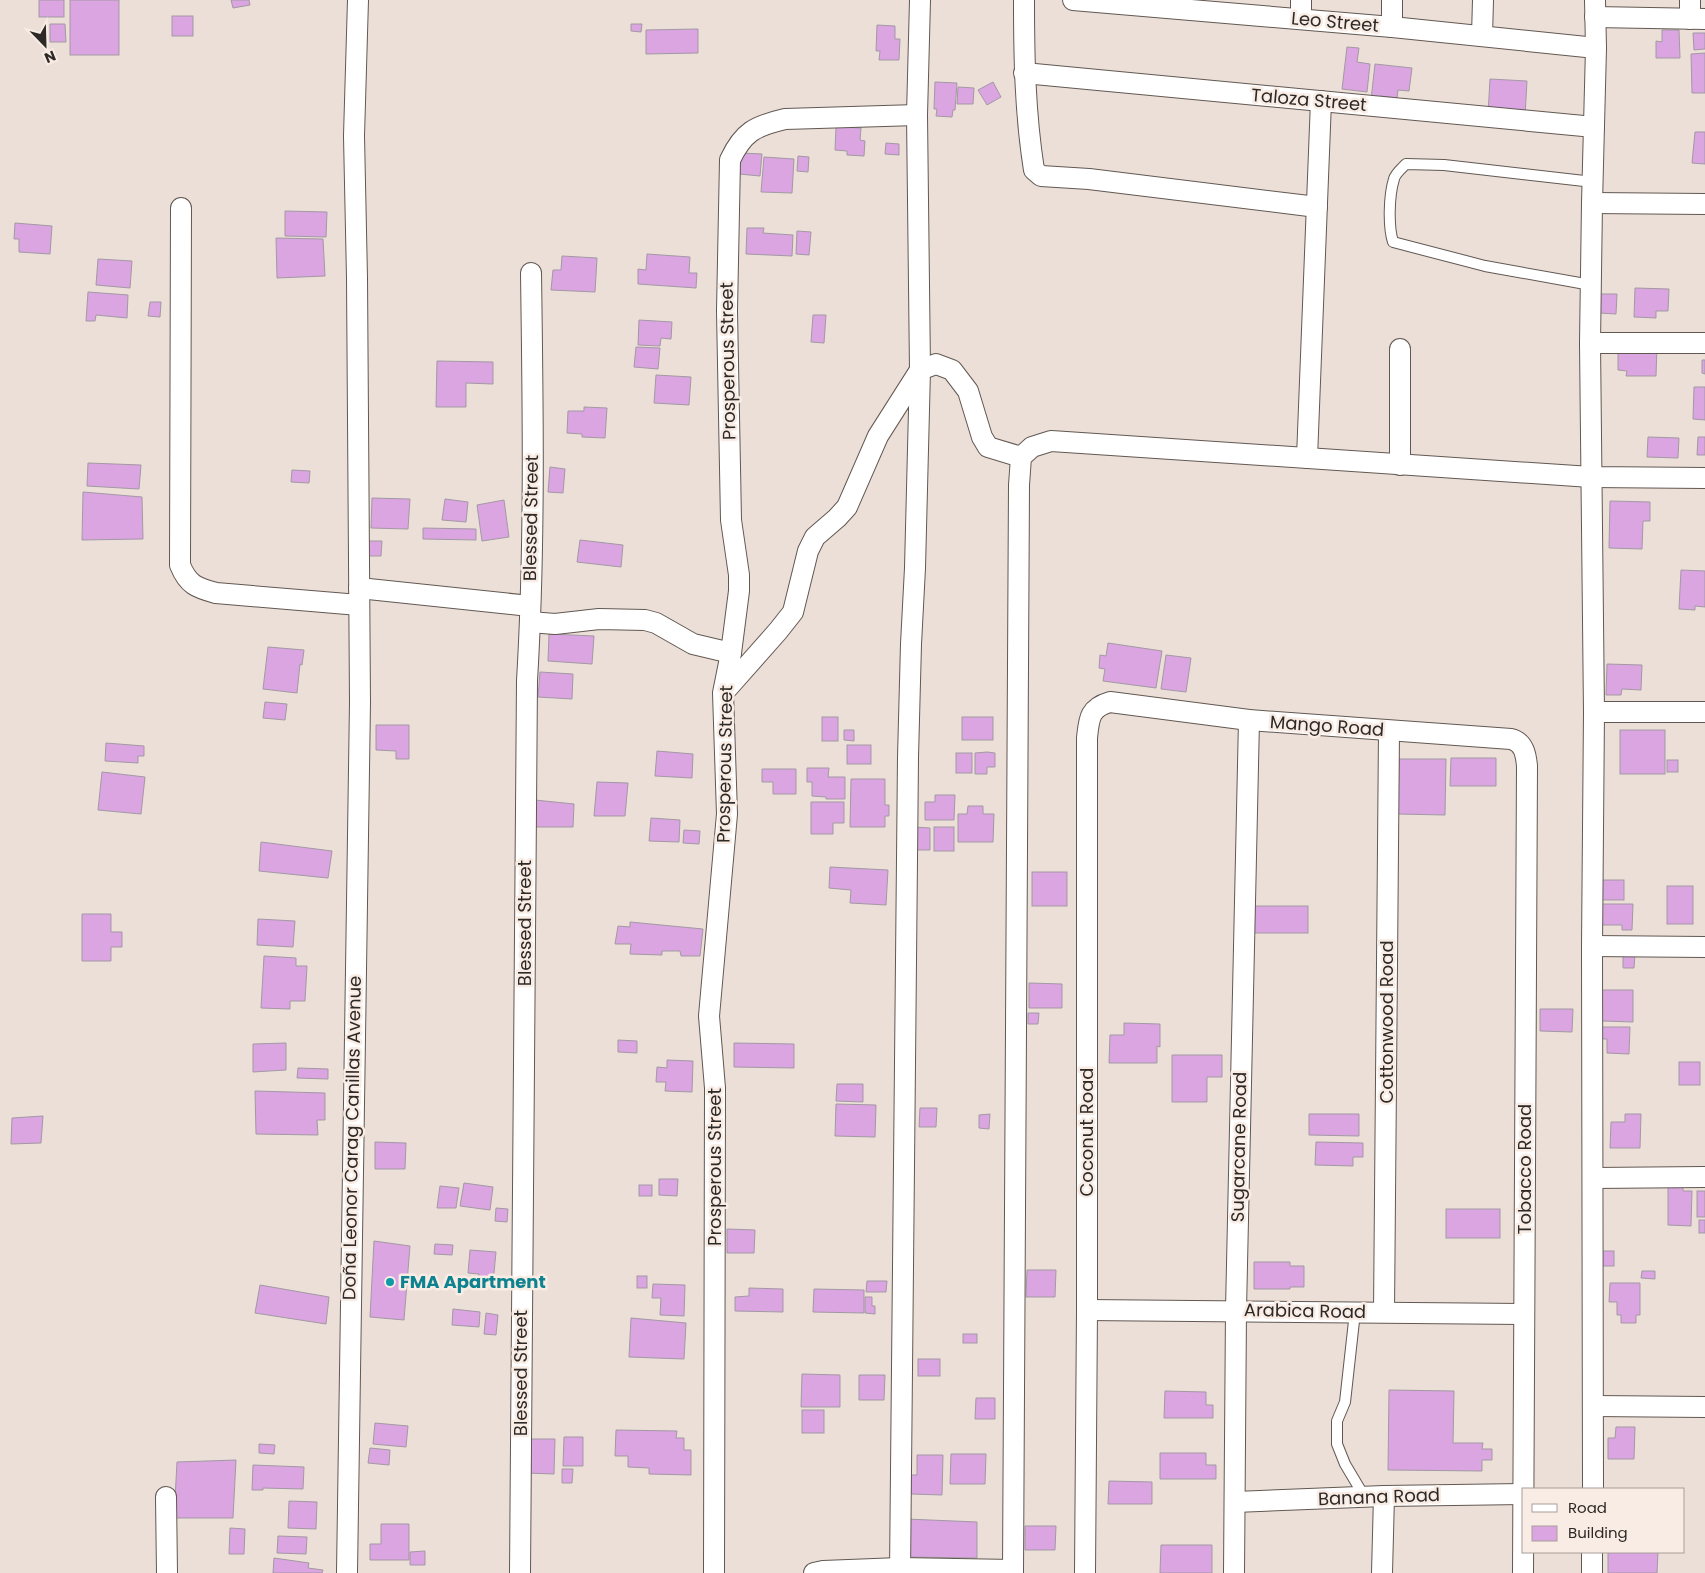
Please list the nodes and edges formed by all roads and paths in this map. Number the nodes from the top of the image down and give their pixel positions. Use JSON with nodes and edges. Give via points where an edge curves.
{"nodes":[{"id":1,"x":358,"y":0,"type":"edge"},
{"id":2,"x":920,"y":0,"type":"edge"},
{"id":3,"x":1024,"y":0,"type":"edge"},
{"id":4,"x":1073,"y":0,"type":"edge"},
{"id":5,"x":1392,"y":0,"type":"edge"},
{"id":6,"x":1483,"y":0,"type":"edge"},
{"id":7,"x":1118,"y":2,"type":"edge"},
{"id":8,"x":1204,"y":6,"type":"edge"},
{"id":9,"x":1595,"y":9,"type":"edge"},
{"id":10,"x":1301,"y":10,"type":"edge"},
{"id":11,"x":1695,"y":13,"type":"edge"},
{"id":12,"x":1392,"y":27,"type":"junction"},
{"id":13,"x":1482,"y":36,"type":"junction"},
{"id":14,"x":1596,"y":48,"type":"junction"},
{"id":15,"x":1024,"y":73,"type":"junction"},
{"id":16,"x":1321,"y":101,"type":"junction"},
{"id":17,"x":917,"y":115,"type":"junction"},
{"id":18,"x":1594,"y":127,"type":"junction"},
{"id":19,"x":1593,"y":182,"type":"junction"},
{"id":20,"x":1592,"y":203,"type":"junction"},
{"id":21,"x":1705,"y":204,"type":"edge"},
{"id":22,"x":1317,"y":207,"type":"junction"},
{"id":23,"x":181,"y":208,"type":"dead end"},
{"id":24,"x":531,"y":273,"type":"dead end"},
{"id":25,"x":1591,"y":285,"type":"junction"},
{"id":26,"x":1590,"y":343,"type":"junction"},
{"id":27,"x":1705,"y":343,"type":"edge"},
{"id":28,"x":1400,"y":349,"type":"dead end"},
{"id":29,"x":920,"y":370,"type":"junction"},
{"id":30,"x":1021,"y":457,"type":"junction"},
{"id":31,"x":1307,"y":458,"type":"junction"},
{"id":32,"x":1400,"y":464,"type":"junction"},
{"id":33,"x":1591,"y":477,"type":"junction"},
{"id":34,"x":1705,"y":478,"type":"edge"},
{"id":35,"x":359,"y":597,"type":"junction"},
{"id":36,"x":530,"y":614,"type":"junction"},
{"id":37,"x":731,"y":653,"type":"junction"},
{"id":38,"x":723,"y":693,"type":"junction"},
{"id":39,"x":1110,"y":702,"type":"joint"},
{"id":40,"x":1594,"y":712,"type":"junction"},
{"id":41,"x":1705,"y":712,"type":"edge"},
{"id":42,"x":1249,"y":720,"type":"junction"},
{"id":43,"x":1389,"y":731,"type":"junction"},
{"id":44,"x":1528,"y":766,"type":"joint"},
{"id":45,"x":1592,"y":946,"type":"junction"},
{"id":46,"x":1705,"y":947,"type":"edge"},
{"id":47,"x":1705,"y":1177,"type":"edge"},
{"id":48,"x":1593,"y":1178,"type":"junction"},
{"id":49,"x":1087,"y":1310,"type":"junction"},
{"id":50,"x":1236,"y":1310,"type":"junction"},
{"id":51,"x":1355,"y":1312,"type":"junction"},
{"id":52,"x":1384,"y":1312,"type":"junction"},
{"id":53,"x":1524,"y":1314,"type":"junction"},
{"id":54,"x":1594,"y":1406,"type":"junction"},
{"id":55,"x":1705,"y":1407,"type":"edge"},
{"id":56,"x":1523,"y":1488,"type":"edge"},
{"id":57,"x":1593,"y":1488,"type":"edge"},
{"id":58,"x":1522,"y":1494,"type":"edge"},
{"id":59,"x":1374,"y":1496,"type":"junction"},
{"id":60,"x":166,"y":1497,"type":"dead end"},
{"id":61,"x":1235,"y":1502,"type":"junction"},
{"id":62,"x":1523,"y":1553,"type":"edge"},
{"id":63,"x":1592,"y":1553,"type":"edge"},
{"id":64,"x":900,"y":1570,"type":"edge"},
{"id":65,"x":1013,"y":1571,"type":"edge"},
{"id":66,"x":167,"y":1573,"type":"edge"},
{"id":67,"x":347,"y":1573,"type":"edge"},
{"id":68,"x":520,"y":1573,"type":"edge"},
{"id":69,"x":714,"y":1573,"type":"edge"},
{"id":70,"x":814,"y":1573,"type":"edge"},
{"id":71,"x":1085,"y":1573,"type":"edge"},
{"id":72,"x":1234,"y":1573,"type":"edge"},
{"id":73,"x":1382,"y":1573,"type":"edge"},
{"id":74,"x":1523,"y":1573,"type":"edge"},
{"id":75,"x":1592,"y":1573,"type":"edge"}],
"edges":[{"from":1,"to":35,"type":"street","name":"Doña Leonor Carag Canillas Avenue","via":[[354,136]]},
{"from":2,"to":17,"type":"street"},
{"from":3,"to":15,"type":"street"},
{"from":4,"to":7,"type":"street","name":"Leo Street"},
{"from":5,"to":12,"type":"street"},
{"from":6,"to":13,"type":"street"},
{"from":7,"to":8,"type":"street","name":"Leo Street"},
{"from":8,"to":10,"type":"street","name":"Leo Street"},
{"from":9,"to":11,"type":"street"},
{"from":9,"to":14,"type":"street"},
{"from":10,"to":12,"type":"street","name":"Leo Street"},
{"from":12,"to":13,"type":"street","name":"Leo Street"},
{"from":13,"to":14,"type":"street","name":"Leo Street"},
{"from":14,"to":18,"type":"street"},
{"from":15,"to":16,"type":"street","name":"Taloza Street"},
{"from":15,"to":22,"type":"street","via":[[1034,170],[1041,176]]},
{"from":16,"to":18,"type":"street","name":"Taloza Street"},
{"from":16,"to":22,"type":"street"},
{"from":17,"to":29,"type":"street"},
{"from":17,"to":37,"type":"street","name":"Prosperous Street","via":[[785,119],[765,124],[743,138],[730,160],[727,311],[730,510],[740,591]]},
{"from":18,"to":19,"type":"street"},
{"from":19,"to":20,"type":"street"},
{"from":19,"to":25,"type":"lane","via":[[1406,164],[1394,177],[1389,218],[1393,242],[1485,266]]},
{"from":20,"to":21,"type":"street"},
{"from":20,"to":25,"type":"street"},
{"from":22,"to":31,"type":"street"},
{"from":23,"to":35,"type":"street","via":[[180,566],[185,577],[198,588],[216,592]]},
{"from":24,"to":36,"type":"street","name":"Blessed Street"},
{"from":25,"to":26,"type":"street"},
{"from":26,"to":27,"type":"street"},
{"from":26,"to":33,"type":"street"},
{"from":28,"to":32,"type":"street"},
{"from":29,"to":30,"type":"street","via":[[936,364],[952,370],[968,390],[982,437],[988,446]]},
{"from":29,"to":38,"type":"street","via":[[878,436],[847,507],[815,537],[793,612]]},
{"from":29,"to":64,"type":"street","via":[[908,757]]},
{"from":30,"to":31,"type":"street","via":[[1032,447],[1051,441]]},
{"from":30,"to":65,"type":"street"},
{"from":31,"to":32,"type":"street"},
{"from":32,"to":33,"type":"street"},
{"from":33,"to":34,"type":"street"},
{"from":33,"to":40,"type":"street"},
{"from":35,"to":36,"type":"street"},
{"from":35,"to":67,"type":"street","name":"Doña Leonor Carag Canillas Avenue"},
{"from":36,"to":37,"type":"street","via":[[555,624],[599,619],[645,620],[693,644]]},
{"from":36,"to":68,"type":"street","name":"Blessed Street"},
{"from":37,"to":38,"type":"street","name":"Prosperous Street"},
{"from":38,"to":69,"type":"street","name":"Prosperous Street","via":[[727,814],[709,1016],[715,1088]]},
{"from":39,"to":42,"type":"street","name":"Mango Road"},
{"from":39,"to":49,"type":"street","name":"Coconut Road","via":[[1096,707],[1092,713],[1087,738]]},
{"from":40,"to":41,"type":"street"},
{"from":40,"to":45,"type":"street"},
{"from":42,"to":43,"type":"street","name":"Mango Road"},
{"from":42,"to":50,"type":"street","name":"Sugarcane Road"},
{"from":43,"to":44,"type":"street","name":"Mango Road","via":[[1516,740],[1526,755]]},
{"from":43,"to":52,"type":"street","name":"Cottonwood Road"},
{"from":44,"to":53,"type":"street","name":"Tobacco Road"},
{"from":45,"to":46,"type":"street"},
{"from":45,"to":48,"type":"street"},
{"from":47,"to":48,"type":"street"},
{"from":48,"to":54,"type":"street"},
{"from":49,"to":50,"type":"street","name":"Arabica Road"},
{"from":49,"to":71,"type":"street","name":"Coconut Road"},
{"from":50,"to":51,"type":"street","name":"Arabica Road"},
{"from":50,"to":61,"type":"street","name":"Sugarcane Road"},
{"from":51,"to":52,"type":"street","name":"Arabica Road"},
{"from":51,"to":59,"type":"lane","via":[[1345,1402],[1337,1421],[1337,1444],[1345,1464]]},
{"from":52,"to":53,"type":"street","name":"Arabica Road"},
{"from":53,"to":56,"type":"street","name":"Tobacco Road"},
{"from":54,"to":55,"type":"street"},
{"from":54,"to":57,"type":"street"},
{"from":58,"to":59,"type":"street","name":"Banana Road"},
{"from":59,"to":61,"type":"street","name":"Banana Road"},
{"from":59,"to":73,"type":"street"},
{"from":60,"to":66,"type":"street"},
{"from":61,"to":72,"type":"street","name":"Sugarcane Road"},
{"from":62,"to":74,"type":"street","name":"Tobacco Road"},
{"from":63,"to":75,"type":"street"},
{"from":64,"to":65,"type":"street"},
{"from":64,"to":70,"type":"street"}]}
